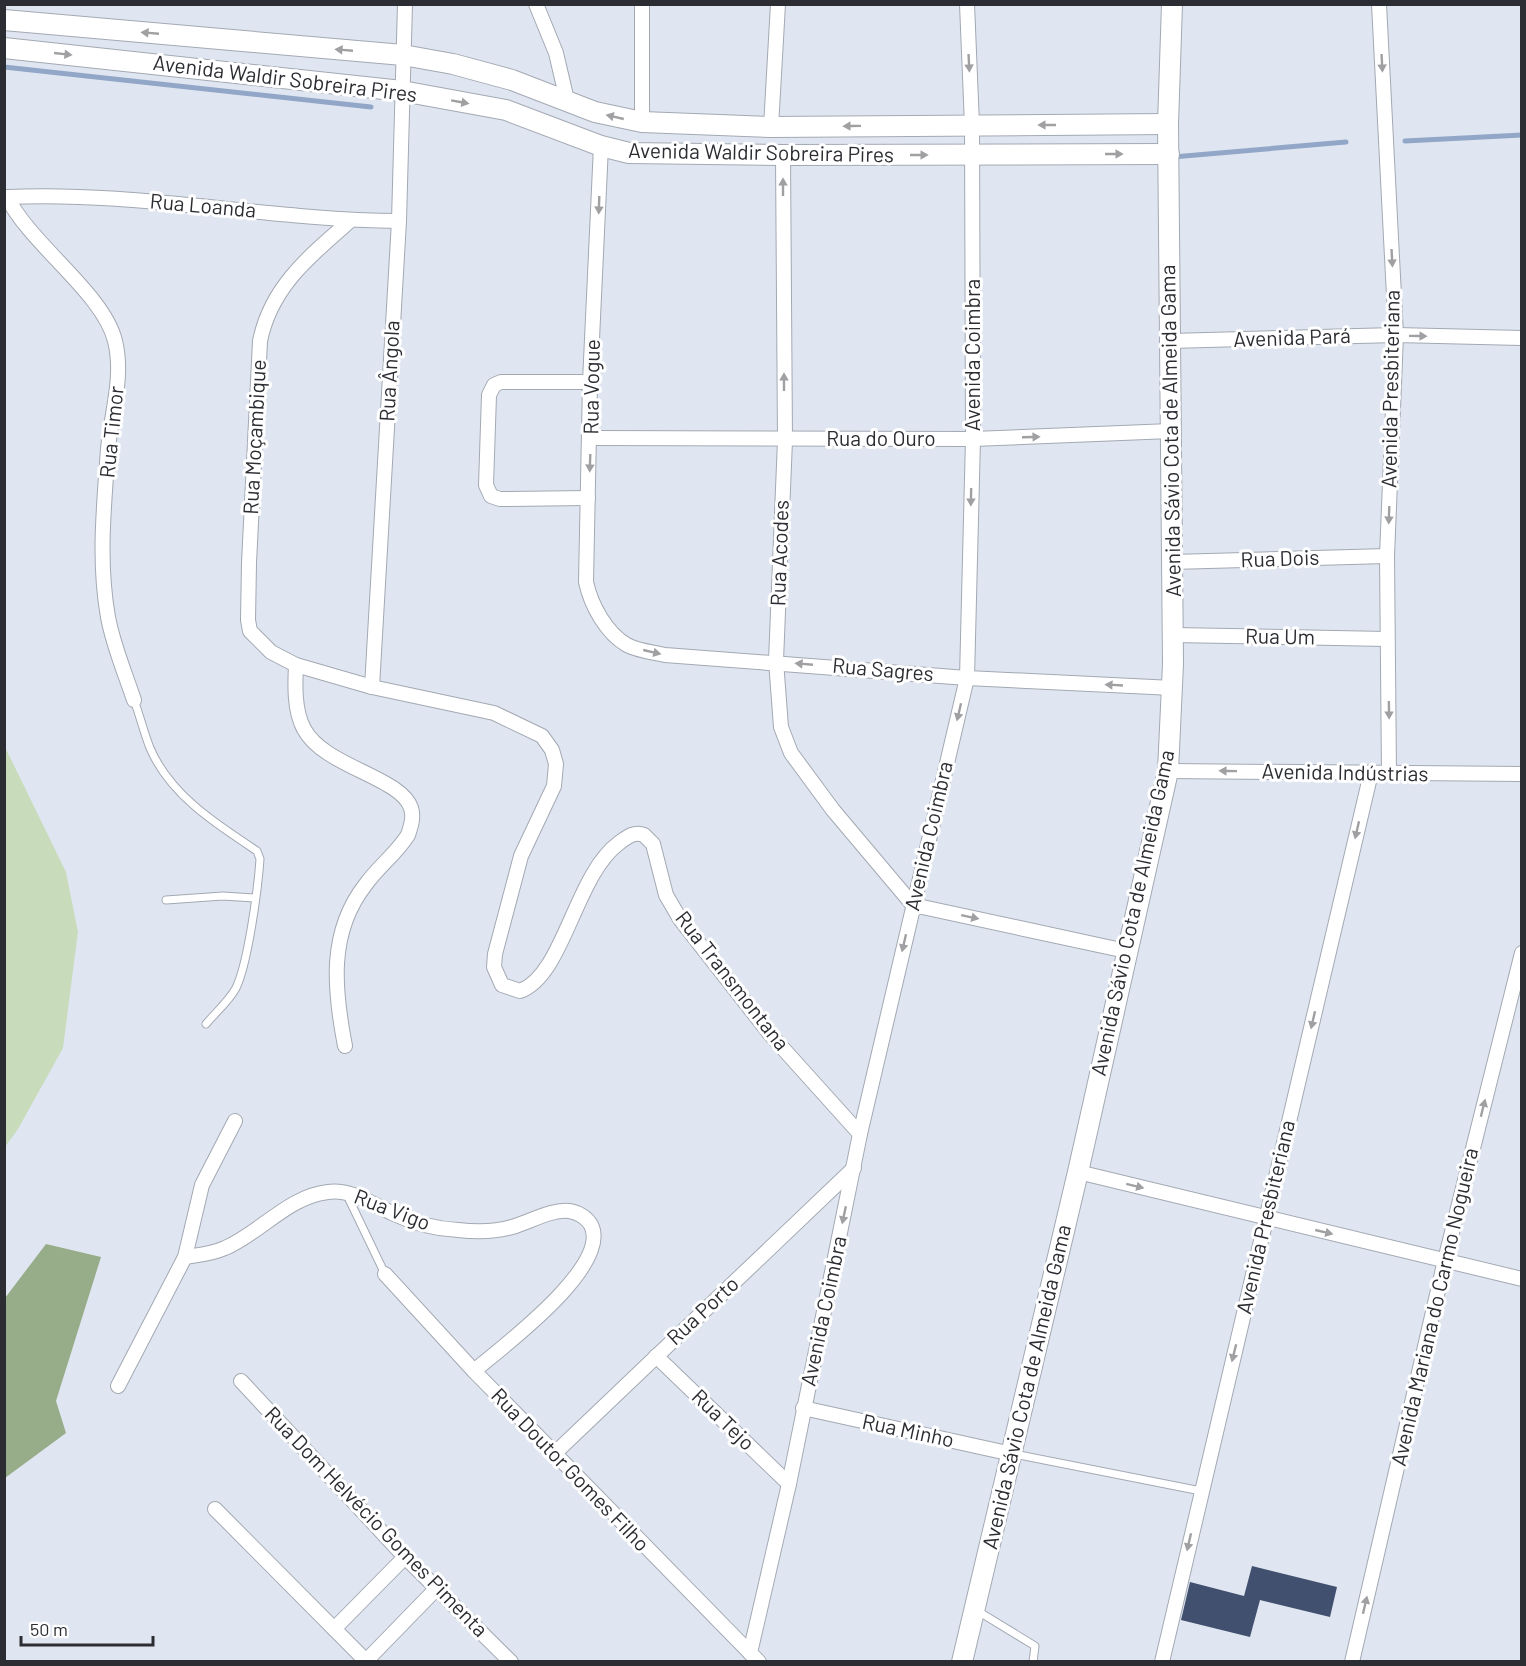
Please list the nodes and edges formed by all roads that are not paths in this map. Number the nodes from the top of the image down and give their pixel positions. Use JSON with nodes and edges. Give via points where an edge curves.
{"nodes":[{"id":1,"x":405,"y":4,"type":"edge"},
{"id":2,"x":536,"y":4,"type":"edge"},
{"id":3,"x":642,"y":4,"type":"edge"},
{"id":4,"x":778,"y":4,"type":"edge"},
{"id":5,"x":967,"y":4,"type":"edge"},
{"id":6,"x":1172,"y":4,"type":"edge"},
{"id":7,"x":1379,"y":4,"type":"edge"},
{"id":8,"x":4,"y":20,"type":"edge"},
{"id":9,"x":4,"y":48,"type":"edge"},
{"id":10,"x":403,"y":55,"type":"junction"},
{"id":11,"x":402,"y":91,"type":"junction"},
{"id":12,"x":567,"y":100,"type":"junction"},
{"id":13,"x":642,"y":122,"type":"junction"},
{"id":14,"x":1168,"y":124,"type":"junction"},
{"id":15,"x":972,"y":125,"type":"junction"},
{"id":16,"x":771,"y":127,"type":"junction"},
{"id":17,"x":601,"y":146,"type":"junction"},
{"id":18,"x":1169,"y":153,"type":"junction"},
{"id":19,"x":783,"y":155,"type":"junction"},
{"id":20,"x":973,"y":155,"type":"junction"},
{"id":21,"x":7,"y":197,"type":"joint"},
{"id":22,"x":351,"y":220,"type":"junction"},
{"id":23,"x":399,"y":221,"type":"junction"},
{"id":24,"x":1396,"y":335,"type":"junction"},
{"id":25,"x":1521,"y":338,"type":"edge"},
{"id":26,"x":1170,"y":341,"type":"junction"},
{"id":27,"x":590,"y":382,"type":"junction"},
{"id":28,"x":1171,"y":431,"type":"junction"},
{"id":29,"x":591,"y":438,"type":"junction"},
{"id":30,"x":973,"y":439,"type":"junction"},
{"id":31,"x":784,"y":440,"type":"junction"},
{"id":32,"x":588,"y":498,"type":"junction"},
{"id":33,"x":1388,"y":556,"type":"junction"},
{"id":34,"x":1172,"y":562,"type":"junction"},
{"id":35,"x":604,"y":623,"type":"joint"},
{"id":36,"x":1173,"y":635,"type":"junction"},
{"id":37,"x":1386,"y":639,"type":"junction"},
{"id":38,"x":776,"y":662,"type":"junction"},
{"id":39,"x":296,"y":664,"type":"junction"},
{"id":40,"x":967,"y":678,"type":"junction"},
{"id":41,"x":372,"y":687,"type":"junction"},
{"id":42,"x":1173,"y":688,"type":"junction"},
{"id":43,"x":134,"y":700,"type":"joint"},
{"id":44,"x":1168,"y":771,"type":"junction"},
{"id":45,"x":1371,"y":773,"type":"junction"},
{"id":46,"x":1389,"y":773,"type":"junction"},
{"id":47,"x":1521,"y":774,"type":"edge"},
{"id":48,"x":254,"y":898,"type":"junction"},
{"id":49,"x":166,"y":900,"type":"dead end"},
{"id":50,"x":913,"y":905,"type":"junction"},
{"id":51,"x":1126,"y":951,"type":"junction"},
{"id":52,"x":1521,"y":953,"type":"edge"},
{"id":53,"x":206,"y":1024,"type":"dead end"},
{"id":54,"x":345,"y":1046,"type":"dead end"},
{"id":55,"x":235,"y":1121,"type":"dead end"},
{"id":56,"x":860,"y":1134,"type":"junction"},
{"id":57,"x":854,"y":1168,"type":"junction"},
{"id":58,"x":1078,"y":1172,"type":"junction"},
{"id":59,"x":345,"y":1192,"type":"junction"},
{"id":60,"x":1266,"y":1219,"type":"junction"},
{"id":61,"x":185,"y":1257,"type":"junction"},
{"id":62,"x":1445,"y":1260,"type":"junction"},
{"id":63,"x":385,"y":1274,"type":"joint"},
{"id":64,"x":1521,"y":1279,"type":"edge"},
{"id":65,"x":656,"y":1356,"type":"junction"},
{"id":66,"x":474,"y":1371,"type":"junction"},
{"id":67,"x":241,"y":1381,"type":"dead end"},
{"id":68,"x":118,"y":1386,"type":"dead end"},
{"id":69,"x":803,"y":1408,"type":"junction"},
{"id":70,"x":554,"y":1454,"type":"junction"},
{"id":71,"x":1012,"y":1454,"type":"junction"},
{"id":72,"x":789,"y":1484,"type":"junction"},
{"id":73,"x":1201,"y":1491,"type":"junction"},
{"id":74,"x":215,"y":1509,"type":"dead end"},
{"id":75,"x":405,"y":1557,"type":"junction"},
{"id":76,"x":437,"y":1588,"type":"junction"},
{"id":77,"x":975,"y":1609,"type":"junction"},
{"id":78,"x":334,"y":1629,"type":"junction"},
{"id":79,"x":754,"y":1657,"type":"edge"},
{"id":80,"x":366,"y":1661,"type":"edge"},
{"id":81,"x":511,"y":1662,"type":"edge"},
{"id":82,"x":962,"y":1662,"type":"edge"},
{"id":83,"x":1034,"y":1662,"type":"edge"},
{"id":84,"x":1162,"y":1662,"type":"edge"},
{"id":85,"x":1352,"y":1662,"type":"edge"}],
"edges":[{"from":1,"to":10,"type":"street","name":"Rua Ângola"},
{"from":2,"to":12,"type":"street","via":[[556,53]]},
{"from":3,"to":13,"type":"street"},
{"from":4,"to":16,"type":"street"},
{"from":5,"to":15,"type":"street","name":"Avenida Coimbra","one_way":true},
{"from":6,"to":14,"type":"street","name":"Avenida Sávio Cota de Almeida Gama"},
{"from":7,"to":24,"type":"street","name":"Avenida Presbiteriana","one_way":true},
{"from":10,"to":8,"type":"street","name":"Avenida Waldir Sobreira Pires","one_way":true},
{"from":9,"to":11,"type":"street","name":"Avenida Waldir Sobreira Pires","one_way":true},
{"from":10,"to":11,"type":"street","name":"Rua Ângola"},
{"from":10,"to":12,"type":"street","name":"Avenida Waldir Sobreira Pires","via":[[512,80]]},
{"from":11,"to":17,"type":"street","name":"Avenida Waldir Sobreira Pires","one_way":true,"via":[[506,110]]},
{"from":11,"to":23,"type":"street","name":"Rua Ângola"},
{"from":13,"to":12,"type":"street","name":"Avenida Waldir Sobreira Pires","one_way":true,"via":[[595,112]]},
{"from":13,"to":16,"type":"street","name":"Avenida Waldir Sobreira Pires"},
{"from":14,"to":15,"type":"street","name":"Avenida Waldir Sobreira Pires","one_way":true},
{"from":14,"to":18,"type":"street","name":"Avenida Sávio Cota de Almeida Gama"},
{"from":15,"to":16,"type":"street","name":"Avenida Waldir Sobreira Pires","one_way":true},
{"from":15,"to":20,"type":"street","name":"Avenida Coimbra"},
{"from":17,"to":19,"type":"street","name":"Avenida Waldir Sobreira Pires","via":[[660,155]]},
{"from":17,"to":27,"type":"street","name":"Rua Vogue","one_way":true},
{"from":20,"to":18,"type":"street","name":"Avenida Waldir Sobreira Pires","one_way":true},
{"from":18,"to":26,"type":"street","name":"Avenida Sávio Cota de Almeida Gama"},
{"from":19,"to":20,"type":"street","name":"Avenida Waldir Sobreira Pires","one_way":true},
{"from":31,"to":19,"type":"street","name":"Rua Acodes","one_way":true},
{"from":20,"to":30,"type":"street","name":"Avenida Coimbra"},
{"from":21,"to":22,"type":"street","name":"Rua Loanda","via":[[96,196]]},
{"from":21,"to":43,"type":"street","name":"Rua Timor","via":[[20,220],[100,310],[115,340],[118,367],[102,531],[102,576],[108,619]]},
{"from":22,"to":23,"type":"street","name":"Rua Loanda"},
{"from":22,"to":39,"type":"street","name":"Rua Moçambique","via":[[291,274],[264,319],[260,341],[248,620],[259,643]]},
{"from":23,"to":41,"type":"street","name":"Rua Ângola"},
{"from":24,"to":25,"type":"street","name":"Avenida Pará","one_way":true},
{"from":24,"to":26,"type":"street","name":"Avenida Pará"},
{"from":24,"to":33,"type":"street","name":"Avenida Presbiteriana","one_way":true},
{"from":26,"to":28,"type":"street","name":"Avenida Sávio Cota de Almeida Gama"},
{"from":27,"to":29,"type":"street","name":"Rua Vogue"},
{"from":27,"to":32,"type":"street","via":[[494,385],[489,395],[486,485],[491,496],[500,499]]},
{"from":30,"to":28,"type":"street","name":"Rua do Ouro","one_way":true},
{"from":28,"to":34,"type":"street","name":"Avenida Sávio Cota de Almeida Gama"},
{"from":29,"to":31,"type":"street","name":"Rua do Ouro"},
{"from":29,"to":32,"type":"street","name":"Rua Vogue","one_way":true},
{"from":30,"to":31,"type":"street","name":"Rua do Ouro"},
{"from":30,"to":40,"type":"street","name":"Avenida Coimbra","one_way":true},
{"from":31,"to":38,"type":"street","name":"Rua Acodes"},
{"from":32,"to":35,"type":"street","name":"Rua Vogue","via":[[586,582]]},
{"from":33,"to":34,"type":"street","name":"Rua Dois"},
{"from":33,"to":37,"type":"street","name":"Avenida Presbiteriana"},
{"from":34,"to":36,"type":"street","name":"Avenida Sávio Cota de Almeida Gama"},
{"from":35,"to":38,"type":"street","name":"Rua Sagres","one_way":true,"via":[[627,645],[664,655]]},
{"from":36,"to":37,"type":"street","name":"Rua Um"},
{"from":36,"to":42,"type":"street","name":"Avenida Sávio Cota de Almeida Gama"},
{"from":37,"to":46,"type":"street","name":"Avenida Presbiteriana","one_way":true},
{"from":40,"to":38,"type":"street","name":"Rua Sagres","one_way":true},
{"from":38,"to":50,"type":"street","name":"Rua Acodes","via":[[781,727],[791,753],[832,810]]},
{"from":39,"to":41,"type":"street","name":"Rua Moçambique"},
{"from":39,"to":54,"type":"street","via":[[299,715],[314,742],[342,763],[394,789],[411,808],[408,836],[351,904],[339,936],[335,964]]},
{"from":42,"to":40,"type":"street","name":"Rua Sagres","one_way":true},
{"from":40,"to":50,"type":"street","name":"Avenida Coimbra","one_way":true},
{"from":41,"to":56,"type":"street","name":"Rua Transmontana","via":[[494,713],[542,736],[552,750],[556,765],[554,786],[521,856],[495,954],[494,967],[502,985],[520,991],[533,985],[546,969],[596,867],[623,840],[631,835],[644,835],[652,844],[666,895],[680,919],[770,1034]]},
{"from":42,"to":44,"type":"street","name":"Avenida Sávio Cota de Almeida Gama"},
{"from":43,"to":48,"type":"lane","via":[[151,749],[172,783],[195,806],[257,851],[260,859]]},
{"from":45,"to":44,"type":"street","name":"Avenida Indústrias","one_way":true},
{"from":44,"to":51,"type":"street","name":"Avenida Sávio Cota de Almeida Gama"},
{"from":45,"to":46,"type":"street","name":"Avenida Indústrias"},
{"from":45,"to":60,"type":"street","name":"Avenida Presbiteriana","one_way":true},
{"from":46,"to":47,"type":"street","name":"Avenida Indústrias"},
{"from":48,"to":49,"type":"lane"},
{"from":48,"to":53,"type":"lane","via":[[240,978]]},
{"from":50,"to":51,"type":"street","one_way":true},
{"from":50,"to":56,"type":"street","name":"Avenida Coimbra","one_way":true},
{"from":51,"to":58,"type":"street","name":"Avenida Sávio Cota de Almeida Gama"},
{"from":62,"to":52,"type":"street","name":"Avenida Mariana do Carmo Nogueira","one_way":true},
{"from":55,"to":61,"type":"street","via":[[202,1185]]},
{"from":56,"to":57,"type":"street","name":"Avenida Coimbra"},
{"from":57,"to":65,"type":"street","name":"Rua Porto"},
{"from":57,"to":69,"type":"street","name":"Avenida Coimbra","one_way":true},
{"from":58,"to":60,"type":"street","one_way":true},
{"from":58,"to":71,"type":"street","name":"Avenida Sávio Cota de Almeida Gama"},
{"from":59,"to":61,"type":"street","name":"Rua Vigo","via":[[329,1191],[310,1197],[227,1248]]},
{"from":59,"to":63,"type":"lane"},
{"from":59,"to":66,"type":"street","name":"Rua Vigo","via":[[420,1224],[453,1230],[510,1228],[560,1211],[579,1214],[589,1222],[594,1241],[584,1267],[536,1319]]},
{"from":60,"to":62,"type":"street","one_way":true},
{"from":60,"to":73,"type":"street","name":"Avenida Presbiteriana","one_way":true},
{"from":61,"to":68,"type":"street"},
{"from":62,"to":64,"type":"street"},
{"from":85,"to":62,"type":"street","name":"Avenida Mariana do Carmo Nogueira","one_way":true},
{"from":63,"to":66,"type":"street","name":"Rua Doutor Gomes Filho"},
{"from":65,"to":70,"type":"street","name":"Rua Porto"},
{"from":65,"to":72,"type":"street","name":"Rua Tejo"},
{"from":66,"to":70,"type":"street","name":"Rua Doutor Gomes Filho"},
{"from":67,"to":75,"type":"street","name":"Rua Dom Helvécio Gomes Pimenta"},
{"from":69,"to":71,"type":"street","name":"Rua Minho"},
{"from":69,"to":72,"type":"street","name":"Avenida Coimbra"},
{"from":70,"to":79,"type":"street","name":"Rua Doutor Gomes Filho"},
{"from":71,"to":73,"type":"lane"},
{"from":71,"to":77,"type":"street","name":"Avenida Sávio Cota de Almeida Gama"},
{"from":72,"to":79,"type":"street","name":"Avenida Coimbra"},
{"from":73,"to":84,"type":"street","name":"Avenida Presbiteriana","one_way":true},
{"from":74,"to":78,"type":"street"},
{"from":75,"to":76,"type":"street","name":"Rua Dom Helvécio Gomes Pimenta"},
{"from":75,"to":78,"type":"street"},
{"from":76,"to":80,"type":"street"},
{"from":76,"to":81,"type":"street","name":"Rua Dom Helvécio Gomes Pimenta"},
{"from":77,"to":82,"type":"street","name":"Avenida Sávio Cota de Almeida Gama"},
{"from":77,"to":83,"type":"lane","via":[[1035,1646]]},
{"from":78,"to":80,"type":"street"}]}
